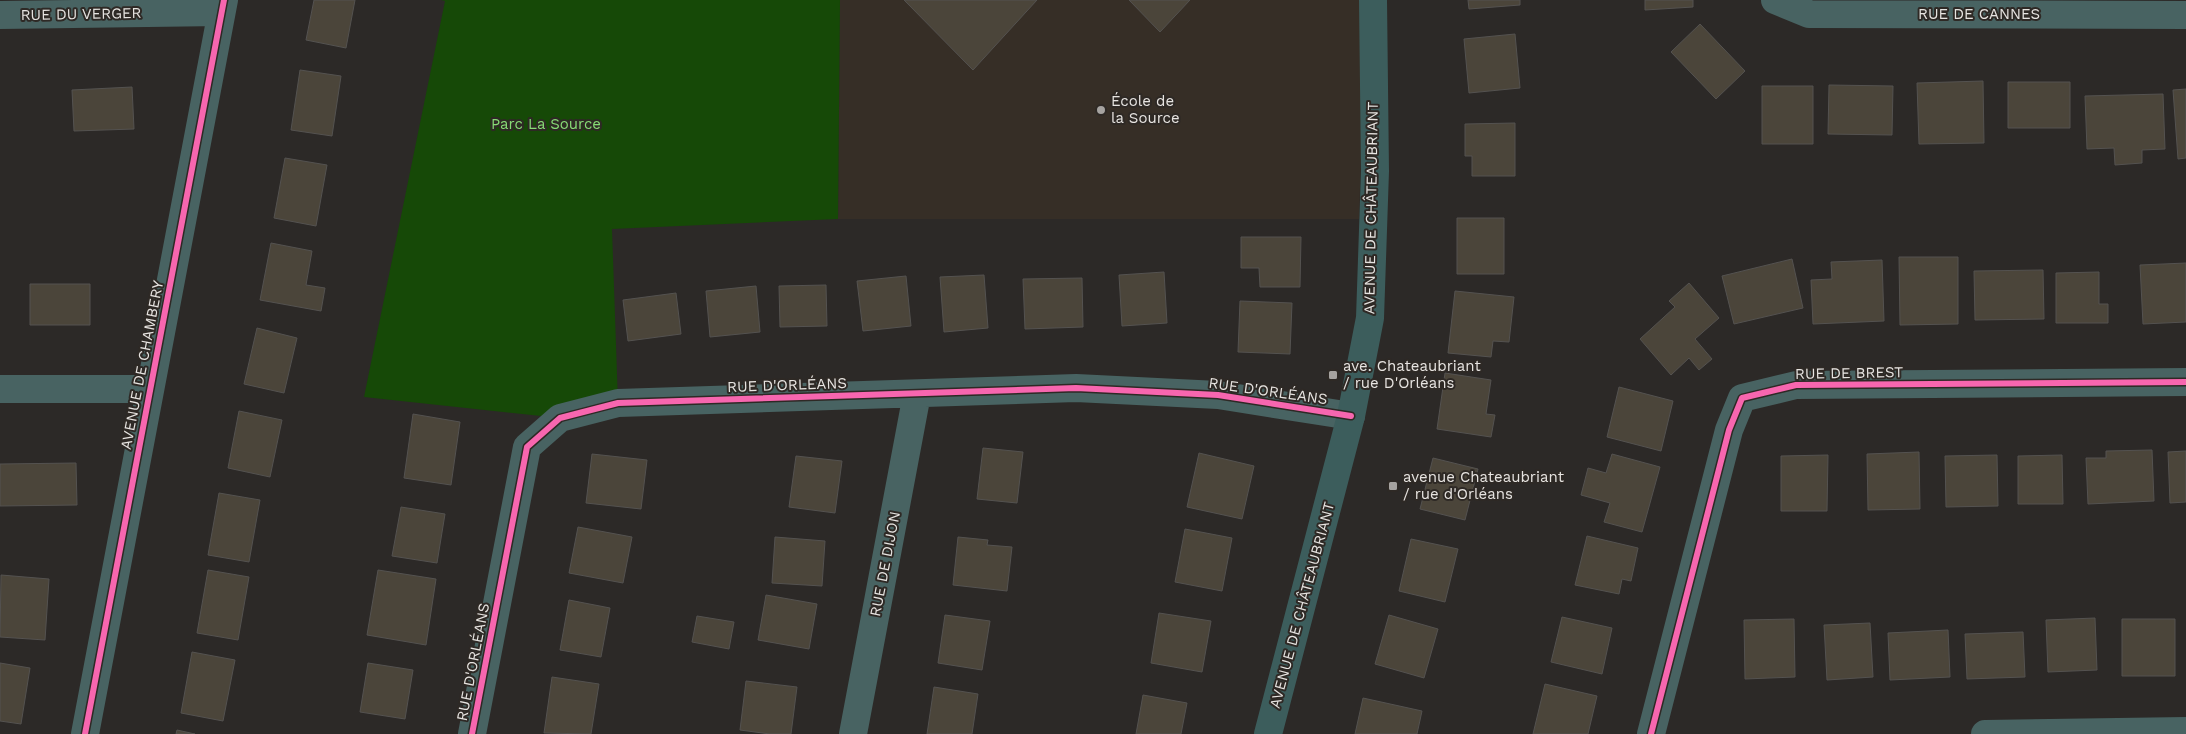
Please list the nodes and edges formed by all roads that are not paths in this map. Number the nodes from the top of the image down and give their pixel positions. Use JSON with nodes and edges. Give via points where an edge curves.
{"nodes":[{"id":1,"x":1374,"y":0,"type":"edge"},
{"id":2,"x":1775,"y":0,"type":"edge"},
{"id":3,"x":223,"y":6,"type":"edge"},
{"id":4,"x":0,"y":15,"type":"edge"},
{"id":5,"x":2186,"y":15,"type":"edge"},
{"id":6,"x":2186,"y":382,"type":"edge"},
{"id":7,"x":0,"y":389,"type":"edge"},
{"id":8,"x":150,"y":389,"type":"junction"},
{"id":9,"x":917,"y":394,"type":"junction"},
{"id":10,"x":1351,"y":416,"type":"junction"},
{"id":11,"x":2186,"y":731,"type":"edge"},
{"id":12,"x":86,"y":734,"type":"edge"},
{"id":13,"x":472,"y":734,"type":"edge"},
{"id":14,"x":853,"y":734,"type":"edge"},
{"id":15,"x":1268,"y":734,"type":"edge"},
{"id":16,"x":1651,"y":734,"type":"edge"},
{"id":17,"x":1986,"y":734,"type":"edge"}],
"edges":[{"from":1,"to":10,"type":"street","name":"AVENUE DE CHÂTEAUBRIANT","via":[[1375,171],[1370,318]]},
{"from":2,"to":5,"type":"street","name":"RUE DE CANNES","via":[[1809,14]]},
{"from":3,"to":4,"type":"street","name":"RUE DU VERGER"},
{"from":3,"to":8,"type":"street","name":"AVENUE DE CHAMBERY"},
{"from":6,"to":16,"type":"street","name":"RUE DE BREST","via":[[1796,385],[1742,398],[1730,430]]},
{"from":7,"to":8,"type":"street"},
{"from":8,"to":12,"type":"street","name":"AVENUE DE CHAMBERY"},
{"from":9,"to":10,"type":"street","name":"RUE D'ORLÉANS","via":[[1104,389],[1218,395]]},
{"from":9,"to":13,"type":"street","name":"RUE D'ORLÉANS","via":[[618,403],[560,418],[527,447]]},
{"from":9,"to":14,"type":"street","name":"RUE DE DIJON"},
{"from":10,"to":15,"type":"street","name":"AVENUE DE CHÂTEAUBRIANT"},
{"from":11,"to":17,"type":"street"}]}
